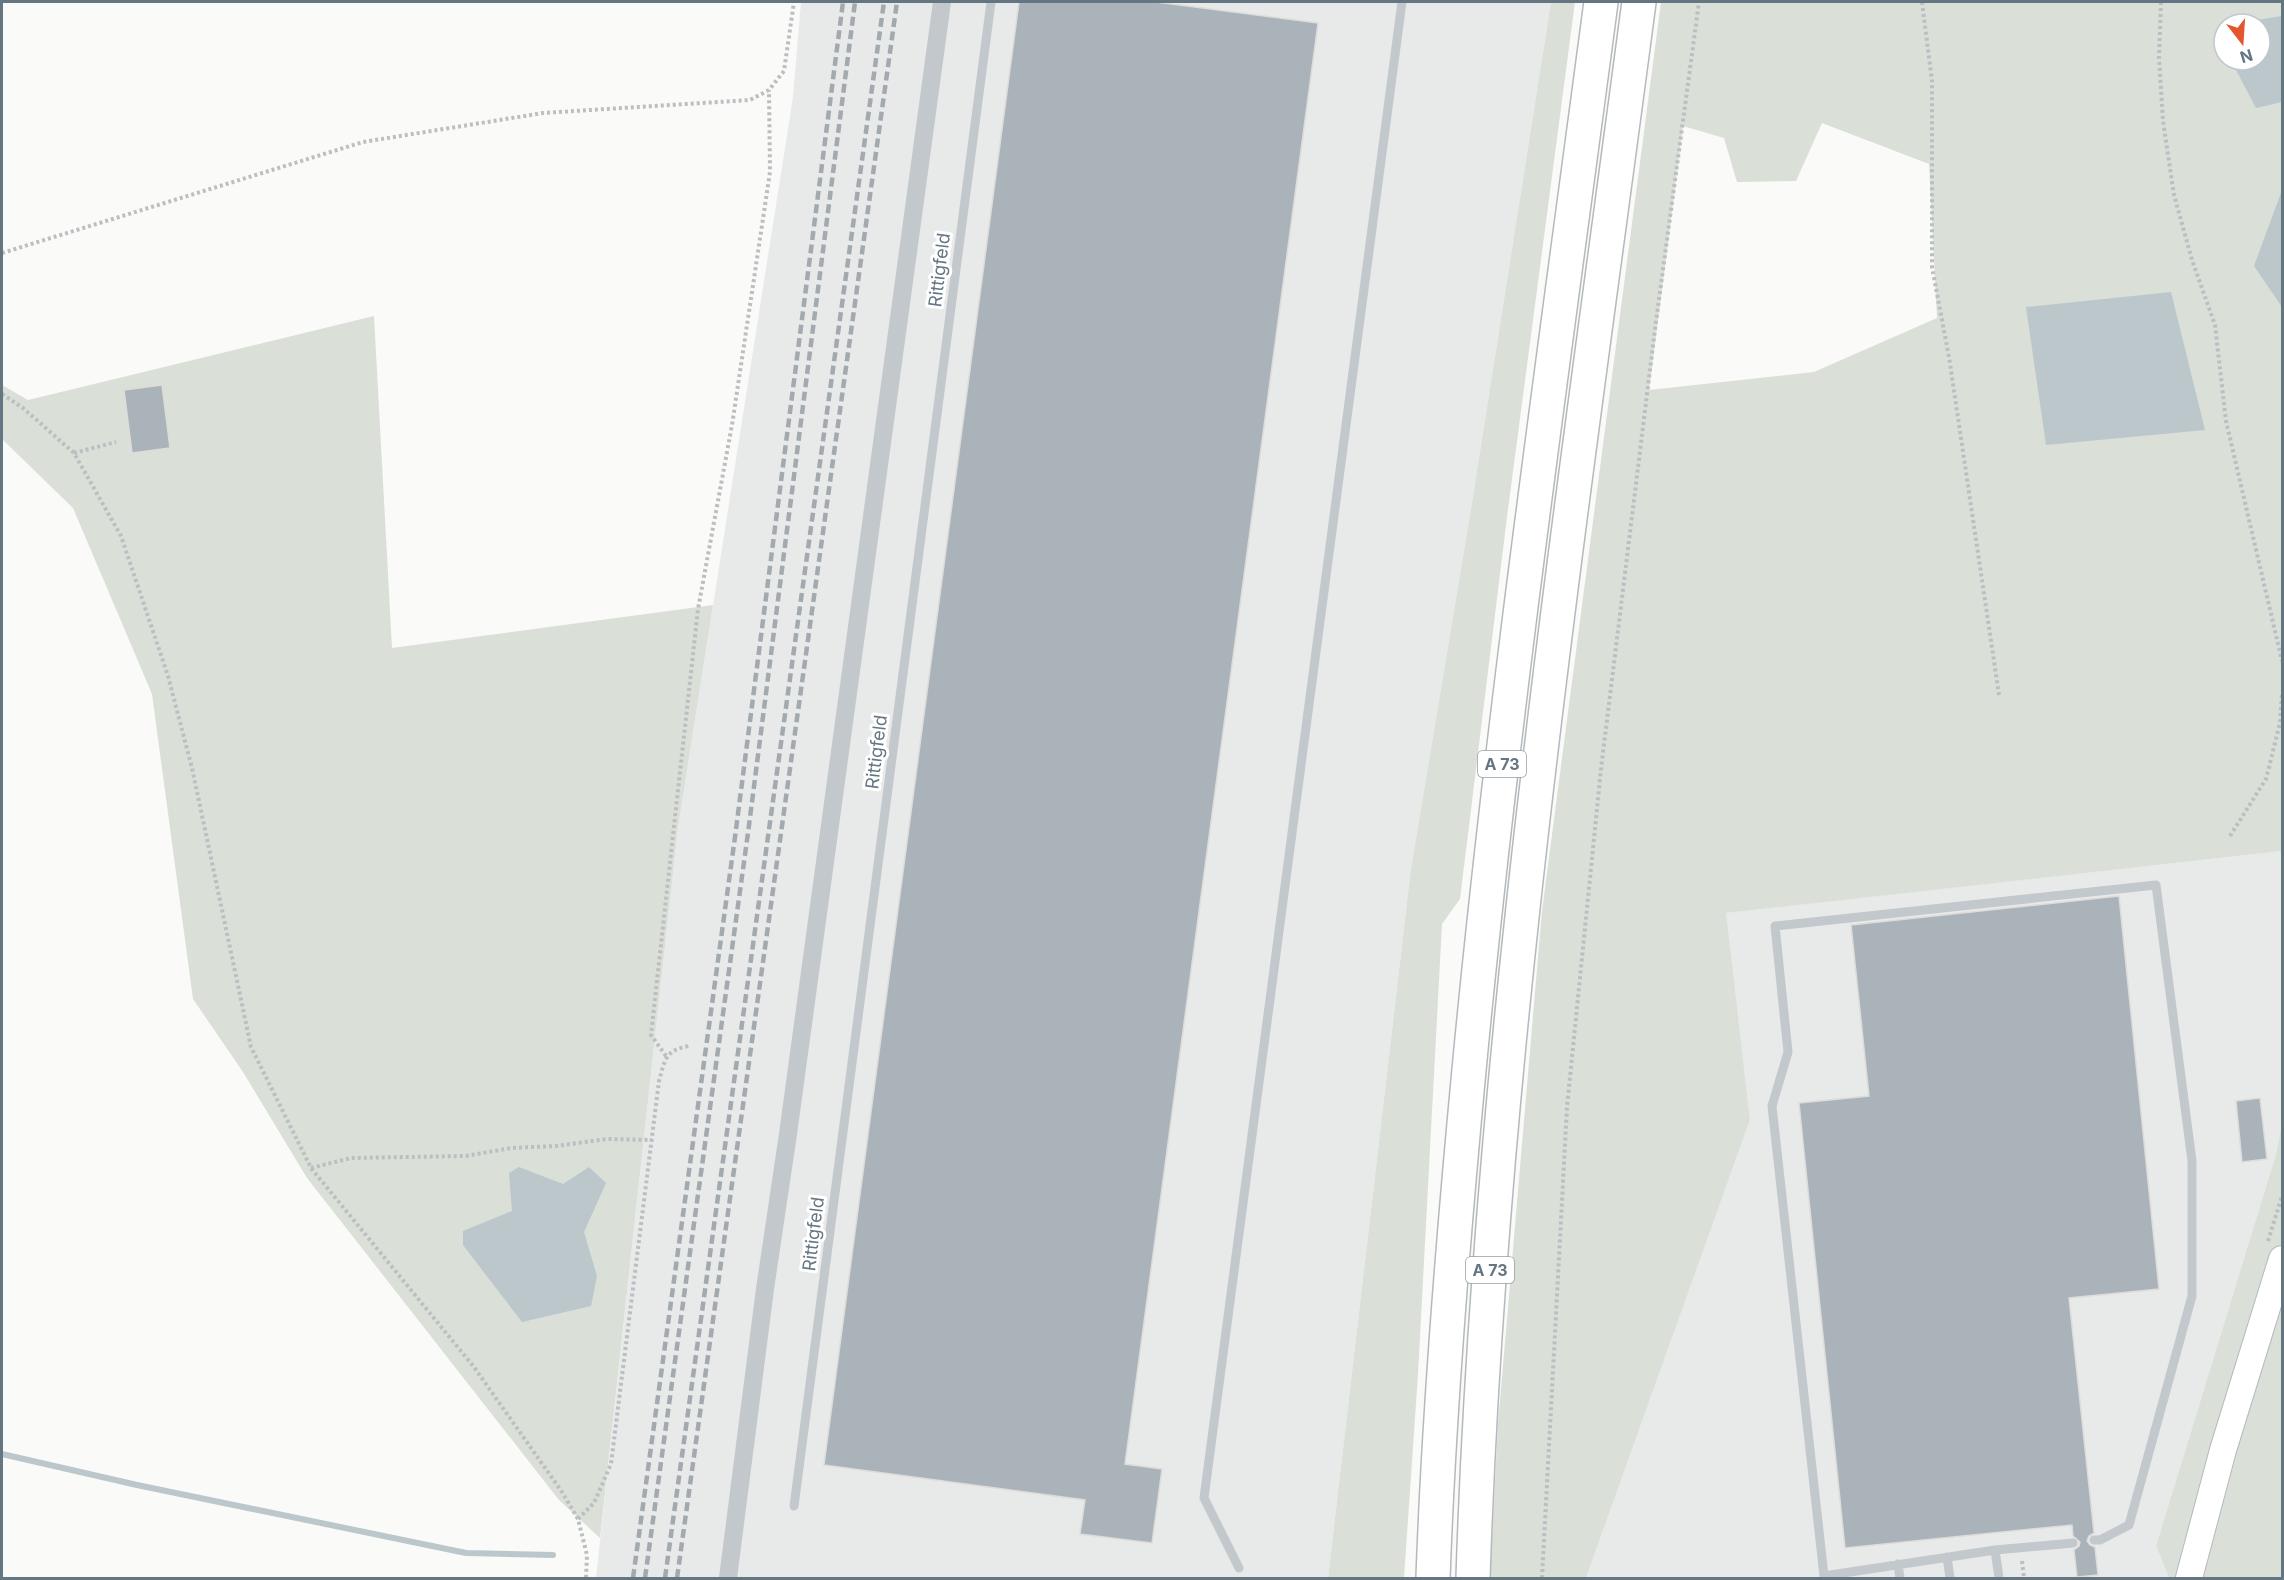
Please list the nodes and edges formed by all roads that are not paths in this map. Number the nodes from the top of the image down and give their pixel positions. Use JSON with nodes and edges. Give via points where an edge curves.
{"nodes":[{"id":1,"x":942,"y":2,"type":"edge"},
{"id":2,"x":991,"y":2,"type":"edge"},
{"id":3,"x":1402,"y":2,"type":"edge"},
{"id":4,"x":1600,"y":2,"type":"edge"},
{"id":5,"x":1639,"y":2,"type":"edge"},
{"id":6,"x":2283,"y":1259,"type":"edge"},
{"id":7,"x":794,"y":1506,"type":"dead end"},
{"id":8,"x":2094,"y":1540,"type":"dead end"},
{"id":9,"x":2073,"y":1543,"type":"dead end"},
{"id":10,"x":1995,"y":1550,"type":"junction"},
{"id":11,"x":1947,"y":1557,"type":"junction"},
{"id":12,"x":1898,"y":1564,"type":"junction"},
{"id":13,"x":1239,"y":1568,"type":"dead end"},
{"id":14,"x":1824,"y":1577,"type":"edge"},
{"id":15,"x":728,"y":1578,"type":"edge"},
{"id":16,"x":1433,"y":1578,"type":"edge"},
{"id":17,"x":1473,"y":1578,"type":"edge"},
{"id":18,"x":1900,"y":1578,"type":"edge"},
{"id":19,"x":1950,"y":1578,"type":"edge"},
{"id":20,"x":1999,"y":1578,"type":"edge"},
{"id":21,"x":2190,"y":1578,"type":"edge"}],
"edges":[{"from":1,"to":15,"type":"street"},
{"from":2,"to":7,"type":"lane","name":"Rittigfeld"},
{"from":3,"to":13,"type":"lane","via":[[1204,1498]]},
{"from":4,"to":16,"type":"highway","number":"A 73","via":[[1486,895],[1440,1416]]},
{"from":5,"to":17,"type":"highway","number":"A 73","via":[[1557,614],[1518,961],[1478,1432]]},
{"from":6,"to":21,"type":"main road","via":[[2223,1450]]},
{"from":8,"to":14,"type":"lane","via":[[2129,1525],[2192,1296],[2192,1161],[2156,885],[1775,926],[1788,1052],[1772,1106]]},
{"from":9,"to":10,"type":"lane"},
{"from":10,"to":11,"type":"lane"},
{"from":10,"to":20,"type":"lane"},
{"from":11,"to":12,"type":"lane"},
{"from":11,"to":19,"type":"lane"},
{"from":12,"to":14,"type":"lane"},
{"from":12,"to":18,"type":"lane"}]}
